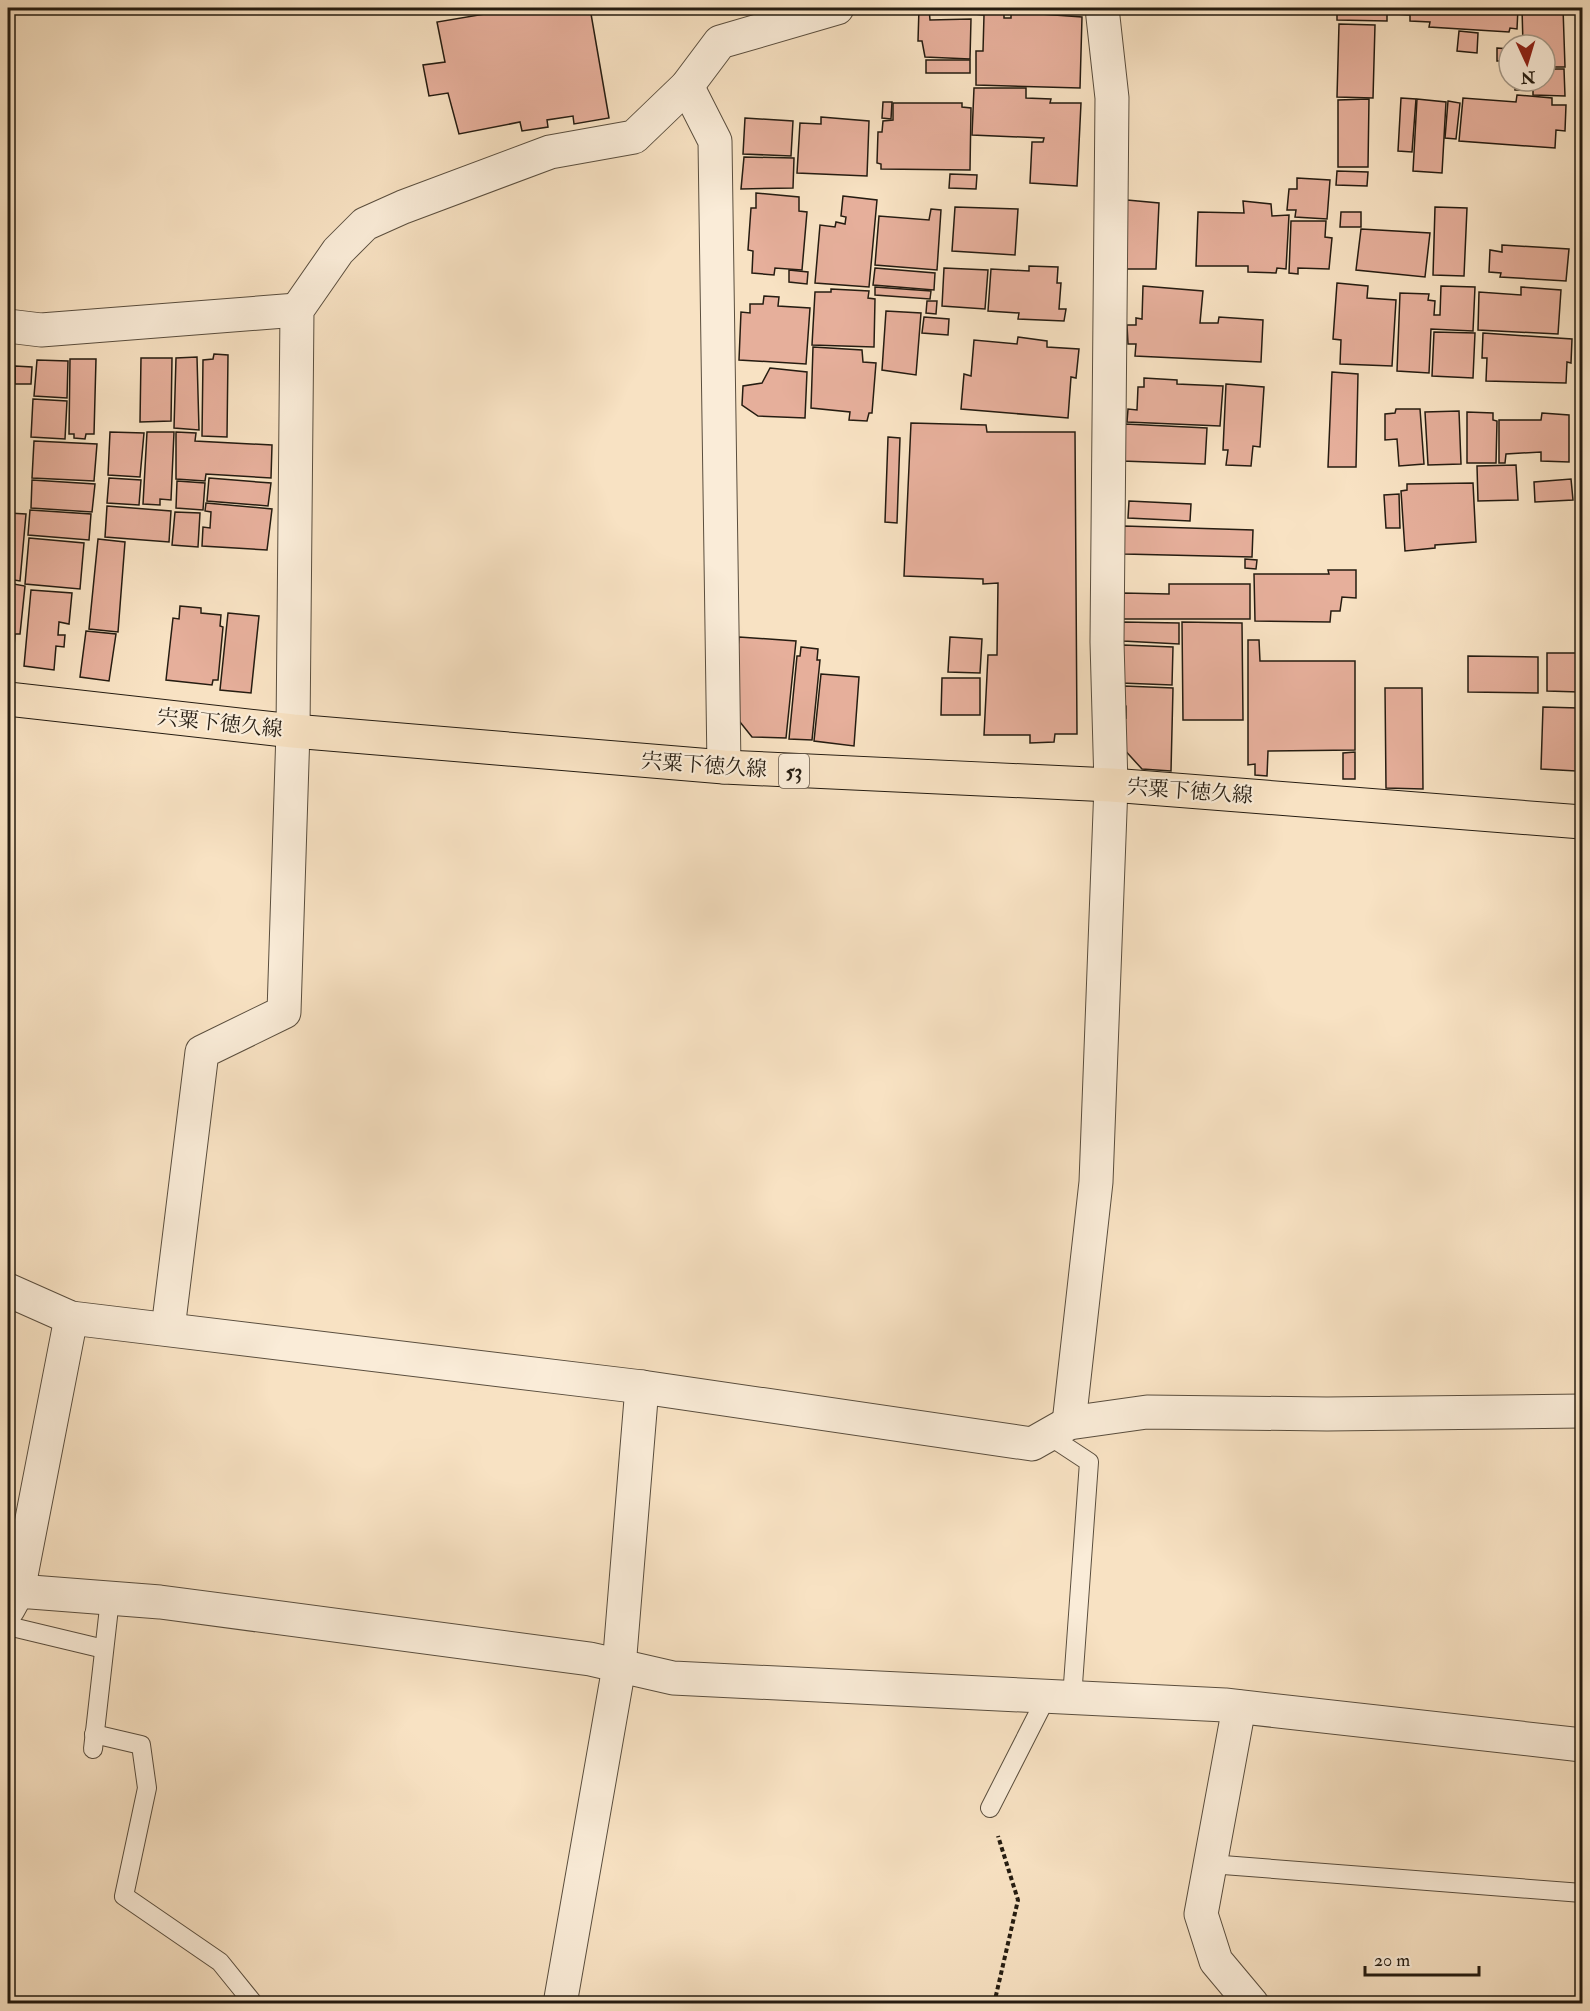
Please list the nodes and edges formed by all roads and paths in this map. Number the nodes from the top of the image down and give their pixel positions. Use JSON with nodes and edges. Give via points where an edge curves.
{"nodes":[{"id":1,"x":837,"y":8,"type":"edge"},
{"id":2,"x":1102,"y":8,"type":"edge"},
{"id":3,"x":687,"y":86,"type":"junction"},
{"id":4,"x":297,"y":310,"type":"junction"},
{"id":5,"x":8,"y":326,"type":"edge"},
{"id":6,"x":8,"y":699,"type":"edge"},
{"id":7,"x":293,"y":731,"type":"junction"},
{"id":8,"x":724,"y":767,"type":"junction"},
{"id":9,"x":1111,"y":785,"type":"junction"},
{"id":10,"x":1582,"y":822,"type":"edge"},
{"id":11,"x":8,"y":1290,"type":"edge"},
{"id":12,"x":71,"y":1318,"type":"junction"},
{"id":13,"x":168,"y":1329,"type":"junction"},
{"id":14,"x":642,"y":1387,"type":"junction"},
{"id":15,"x":1582,"y":1411,"type":"edge"},
{"id":16,"x":1059,"y":1429,"type":"junction"},
{"id":17,"x":110,"y":1599,"type":"junction"},
{"id":18,"x":13,"y":1600,"type":"edge"},
{"id":19,"x":8,"y":1626,"type":"edge"},
{"id":20,"x":104,"y":1649,"type":"junction"},
{"id":21,"x":619,"y":1667,"type":"junction"},
{"id":22,"x":1059,"y":1697,"type":"junction"},
{"id":23,"x":1239,"y":1707,"type":"junction"},
{"id":24,"x":1582,"y":1745,"type":"edge"},
{"id":25,"x":990,"y":1809,"type":"joint"},
{"id":26,"x":1210,"y":1864,"type":"junction"},
{"id":27,"x":1582,"y":1893,"type":"edge"},
{"id":28,"x":254,"y":2004,"type":"edge"},
{"id":29,"x":560,"y":2004,"type":"edge"},
{"id":30,"x":994,"y":2004,"type":"edge"},
{"id":31,"x":1252,"y":2004,"type":"edge"}],
"edges":[{"from":1,"to":3,"type":"street","via":[[720,42]]},
{"from":2,"to":9,"type":"street","via":[[1112,98],[1107,630]]},
{"from":3,"to":4,"type":"street","via":[[634,137],[550,152],[365,224],[338,251]]},
{"from":3,"to":8,"type":"street","via":[[715,141]]},
{"from":4,"to":5,"type":"street","via":[[40,330]]},
{"from":4,"to":7,"type":"street"},
{"from":6,"to":7,"type":"main road","name":"宍粟下徳久線","number":"53"},
{"from":7,"to":8,"type":"main road","name":"宍粟下徳久線","number":"53"},
{"from":7,"to":13,"type":"street","via":[[284,1012],[202,1052]]},
{"from":8,"to":9,"type":"main road","name":"宍粟下徳久線","number":"53"},
{"from":9,"to":10,"type":"main road","name":"宍粟下徳久線","number":"53"},
{"from":9,"to":16,"type":"street","via":[[1096,1182]]},
{"from":11,"to":12,"type":"street"},
{"from":12,"to":13,"type":"street"},
{"from":12,"to":18,"type":"street"},
{"from":13,"to":14,"type":"street"},
{"from":14,"to":16,"type":"street","via":[[1032,1444]]},
{"from":14,"to":21,"type":"street"},
{"from":15,"to":16,"type":"street","via":[[1147,1412]]},
{"from":16,"to":22,"type":"lane","via":[[1089,1462]]},
{"from":17,"to":18,"type":"street"},
{"from":17,"to":20,"type":"lane"},
{"from":17,"to":21,"type":"street","via":[[160,1602],[590,1659]]},
{"from":19,"to":20,"type":"lane"},
{"from":20,"to":28,"type":"lane","via":[[94,1742],[141,1745],[147,1788],[124,1896],[220,1962]]},
{"from":21,"to":22,"type":"street","via":[[674,1678]]},
{"from":21,"to":29,"type":"street"},
{"from":22,"to":23,"type":"street"},
{"from":22,"to":25,"type":"lane"},
{"from":23,"to":24,"type":"street"},
{"from":23,"to":26,"type":"street"},
{"from":25,"to":30,"type":"path","via":[[1018,1900]]},
{"from":26,"to":27,"type":"lane"},
{"from":26,"to":31,"type":"street","via":[[1200,1914],[1216,1961]]}]}
